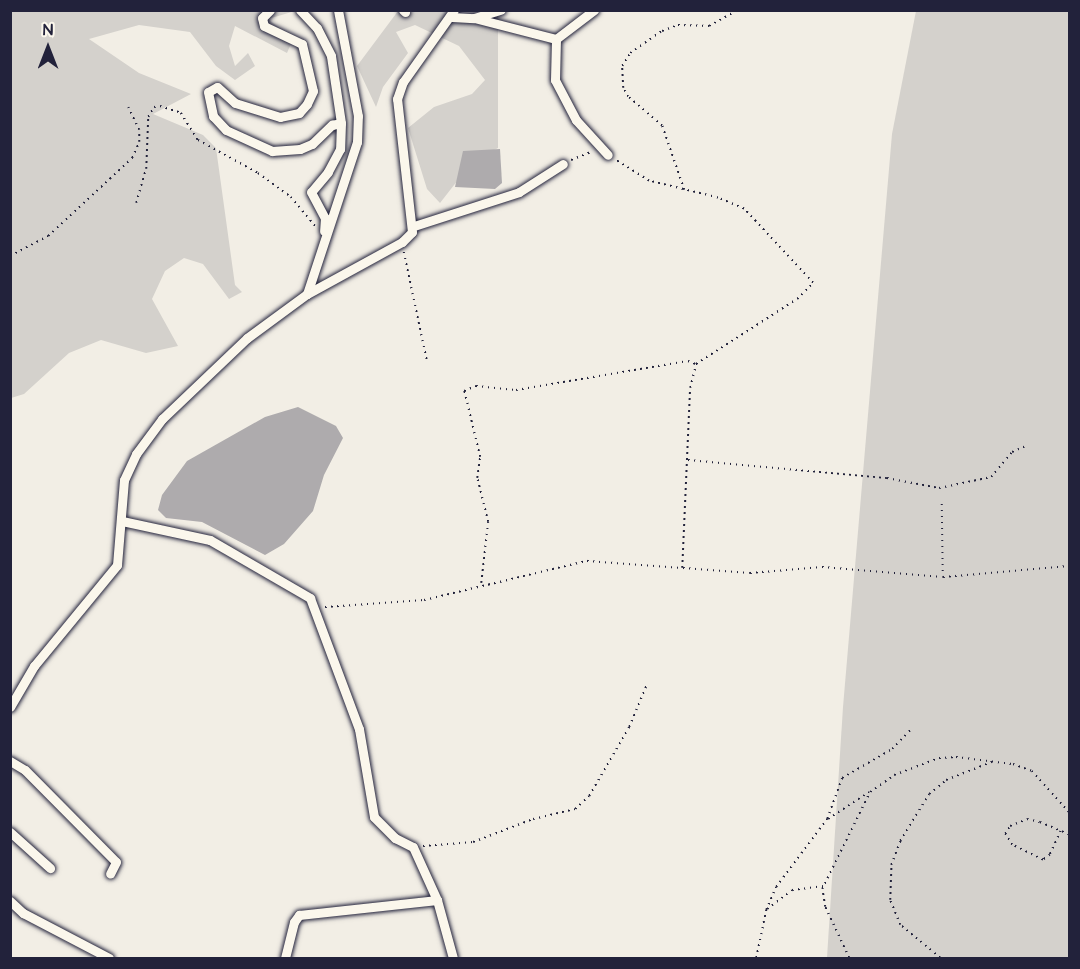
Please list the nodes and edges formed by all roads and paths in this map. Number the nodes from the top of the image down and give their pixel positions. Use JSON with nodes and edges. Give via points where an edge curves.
{"nodes":[{"id":1,"x":270,"y":10,"type":"edge"},
{"id":2,"x":300,"y":10,"type":"edge"},
{"id":3,"x":338,"y":10,"type":"edge"},
{"id":4,"x":594,"y":10,"type":"edge"},
{"id":5,"x":738,"y":10,"type":"edge"},
{"id":6,"x":500,"y":11,"type":"edge"},
{"id":7,"x":453,"y":14,"type":"edge"},
{"id":8,"x":474,"y":18,"type":"junction"},
{"id":9,"x":556,"y":39,"type":"junction"},
{"id":10,"x":128,"y":107,"type":"dead end"},
{"id":11,"x":341,"y":123,"type":"junction"},
{"id":12,"x":10,"y":128,"type":"edge"},
{"id":13,"x":10,"y":137,"type":"edge"},
{"id":14,"x":139,"y":142,"type":"junction"},
{"id":15,"x":147,"y":142,"type":"junction"},
{"id":16,"x":608,"y":155,"type":"junction"},
{"id":17,"x":563,"y":164,"type":"joint"},
{"id":18,"x":685,"y":191,"type":"junction"},
{"id":19,"x":136,"y":203,"type":"dead end"},
{"id":20,"x":414,"y":226,"type":"junction"},
{"id":21,"x":324,"y":240,"type":"junction"},
{"id":22,"x":402,"y":242,"type":"junction"},
{"id":23,"x":10,"y":256,"type":"edge"},
{"id":24,"x":307,"y":294,"type":"junction"},
{"id":25,"x":426,"y":360,"type":"dead end"},
{"id":26,"x":696,"y":364,"type":"junction"},
{"id":27,"x":1028,"y":445,"type":"dead end"},
{"id":28,"x":687,"y":460,"type":"junction"},
{"id":29,"x":942,"y":504,"type":"dead end"},
{"id":30,"x":122,"y":521,"type":"junction"},
{"id":31,"x":1070,"y":566,"type":"edge"},
{"id":32,"x":682,"y":568,"type":"junction"},
{"id":33,"x":943,"y":577,"type":"junction"},
{"id":34,"x":481,"y":584,"type":"junction"},
{"id":35,"x":315,"y":608,"type":"junction"},
{"id":36,"x":647,"y":684,"type":"dead end"},
{"id":37,"x":10,"y":707,"type":"edge"},
{"id":38,"x":912,"y":728,"type":"dead end"},
{"id":39,"x":10,"y":761,"type":"edge"},
{"id":40,"x":995,"y":761,"type":"junction"},
{"id":41,"x":870,"y":792,"type":"junction"},
{"id":42,"x":1070,"y":813,"type":"edge"},
{"id":43,"x":827,"y":819,"type":"junction"},
{"id":44,"x":1061,"y":831,"type":"junction"},
{"id":45,"x":10,"y":832,"type":"edge"},
{"id":46,"x":1070,"y":835,"type":"edge"},
{"id":47,"x":413,"y":847,"type":"junction"},
{"id":48,"x":50,"y":868,"type":"dead end"},
{"id":49,"x":110,"y":874,"type":"dead end"},
{"id":50,"x":824,"y":886,"type":"junction"},
{"id":51,"x":437,"y":900,"type":"junction"},
{"id":52,"x":10,"y":902,"type":"edge"},
{"id":53,"x":766,"y":910,"type":"junction"},
{"id":54,"x":109,"y":958,"type":"edge"},
{"id":55,"x":285,"y":958,"type":"edge"},
{"id":56,"x":453,"y":958,"type":"edge"},
{"id":57,"x":756,"y":958,"type":"edge"},
{"id":58,"x":849,"y":958,"type":"edge"},
{"id":59,"x":940,"y":958,"type":"edge"}],
"edges":[{"from":1,"to":11,"type":"street","via":[[262,18],[264,26],[302,44],[313,91],[307,104],[299,113],[280,117],[235,103],[218,87],[208,92],[213,116],[234,135],[272,151],[312,144],[332,125]]},
{"from":2,"to":11,"type":"street","via":[[317,28],[331,56]]},
{"from":3,"to":21,"type":"street","via":[[358,116],[357,142]]},
{"from":4,"to":9,"type":"street"},
{"from":5,"to":18,"type":"path","via":[[709,26],[678,25],[662,31],[630,53],[622,66],[622,88],[662,126]]},
{"from":6,"to":8,"type":"street"},
{"from":7,"to":8,"type":"street"},
{"from":7,"to":20,"type":"street","via":[[403,82],[397,99]]},
{"from":8,"to":9,"type":"street"},
{"from":9,"to":16,"type":"street","via":[[555,80],[566,104]]},
{"from":10,"to":14,"type":"path","via":[[139,130]]},
{"from":11,"to":21,"type":"street","via":[[340,149],[311,192],[325,218]]},
{"from":12,"to":13,"type":"path"},
{"from":14,"to":15,"type":"path"},
{"from":14,"to":23,"type":"path","via":[[132,158],[48,236]]},
{"from":15,"to":19,"type":"path","via":[[143,186]]},
{"from":15,"to":21,"type":"path","via":[[148,117],[153,107],[172,108],[181,113],[198,141],[258,173],[291,197]]},
{"from":16,"to":17,"type":"path","via":[[595,151]]},
{"from":16,"to":18,"type":"path","via":[[648,181]]},
{"from":17,"to":20,"type":"street","via":[[519,192]]},
{"from":18,"to":26,"type":"path","via":[[744,209],[813,283],[797,299]]},
{"from":20,"to":22,"type":"street"},
{"from":21,"to":24,"type":"street"},
{"from":22,"to":24,"type":"street"},
{"from":22,"to":25,"type":"path"},
{"from":24,"to":30,"type":"street","via":[[247,338],[162,419],[136,454],[124,480]]},
{"from":26,"to":28,"type":"path","via":[[690,388]]},
{"from":26,"to":34,"type":"path","via":[[688,361],[516,390],[476,386],[464,391],[480,457],[477,478],[488,522]]},
{"from":27,"to":28,"type":"path","via":[[1012,452],[991,477],[939,488],[858,475]]},
{"from":28,"to":32,"type":"path"},
{"from":29,"to":33,"type":"path"},
{"from":30,"to":35,"type":"street","via":[[210,540],[310,598]]},
{"from":30,"to":37,"type":"street","via":[[117,565],[34,666]]},
{"from":31,"to":33,"type":"path"},
{"from":32,"to":33,"type":"path","via":[[750,573],[822,567]]},
{"from":32,"to":34,"type":"path","via":[[587,561]]},
{"from":34,"to":35,"type":"path","via":[[424,600]]},
{"from":35,"to":47,"type":"street","via":[[359,729],[374,817],[395,838]]},
{"from":36,"to":47,"type":"path","via":[[589,796],[575,809],[533,819],[473,842]]},
{"from":38,"to":43,"type":"path","via":[[892,749],[842,778]]},
{"from":39,"to":49,"type":"street","via":[[25,770],[116,862]]},
{"from":40,"to":41,"type":"path","via":[[974,756],[939,758],[894,775]]},
{"from":40,"to":42,"type":"path","via":[[1032,771]]},
{"from":40,"to":59,"type":"path","via":[[946,780],[929,794],[900,841],[891,865],[890,900],[900,925]]},
{"from":41,"to":43,"type":"path"},
{"from":41,"to":50,"type":"path"},
{"from":43,"to":53,"type":"path","via":[[776,887]]},
{"from":44,"to":44,"type":"path","via":[[1028,819],[1010,826],[1005,834],[1012,845],[1043,860],[1050,855]]},
{"from":44,"to":46,"type":"path"},
{"from":45,"to":48,"type":"street"},
{"from":47,"to":51,"type":"street"},
{"from":50,"to":53,"type":"path","via":[[792,890]]},
{"from":50,"to":58,"type":"path","via":[[825,907]]},
{"from":51,"to":55,"type":"street","via":[[299,915]]},
{"from":51,"to":56,"type":"street"},
{"from":52,"to":54,"type":"street","via":[[23,914]]},
{"from":53,"to":57,"type":"path"}]}
